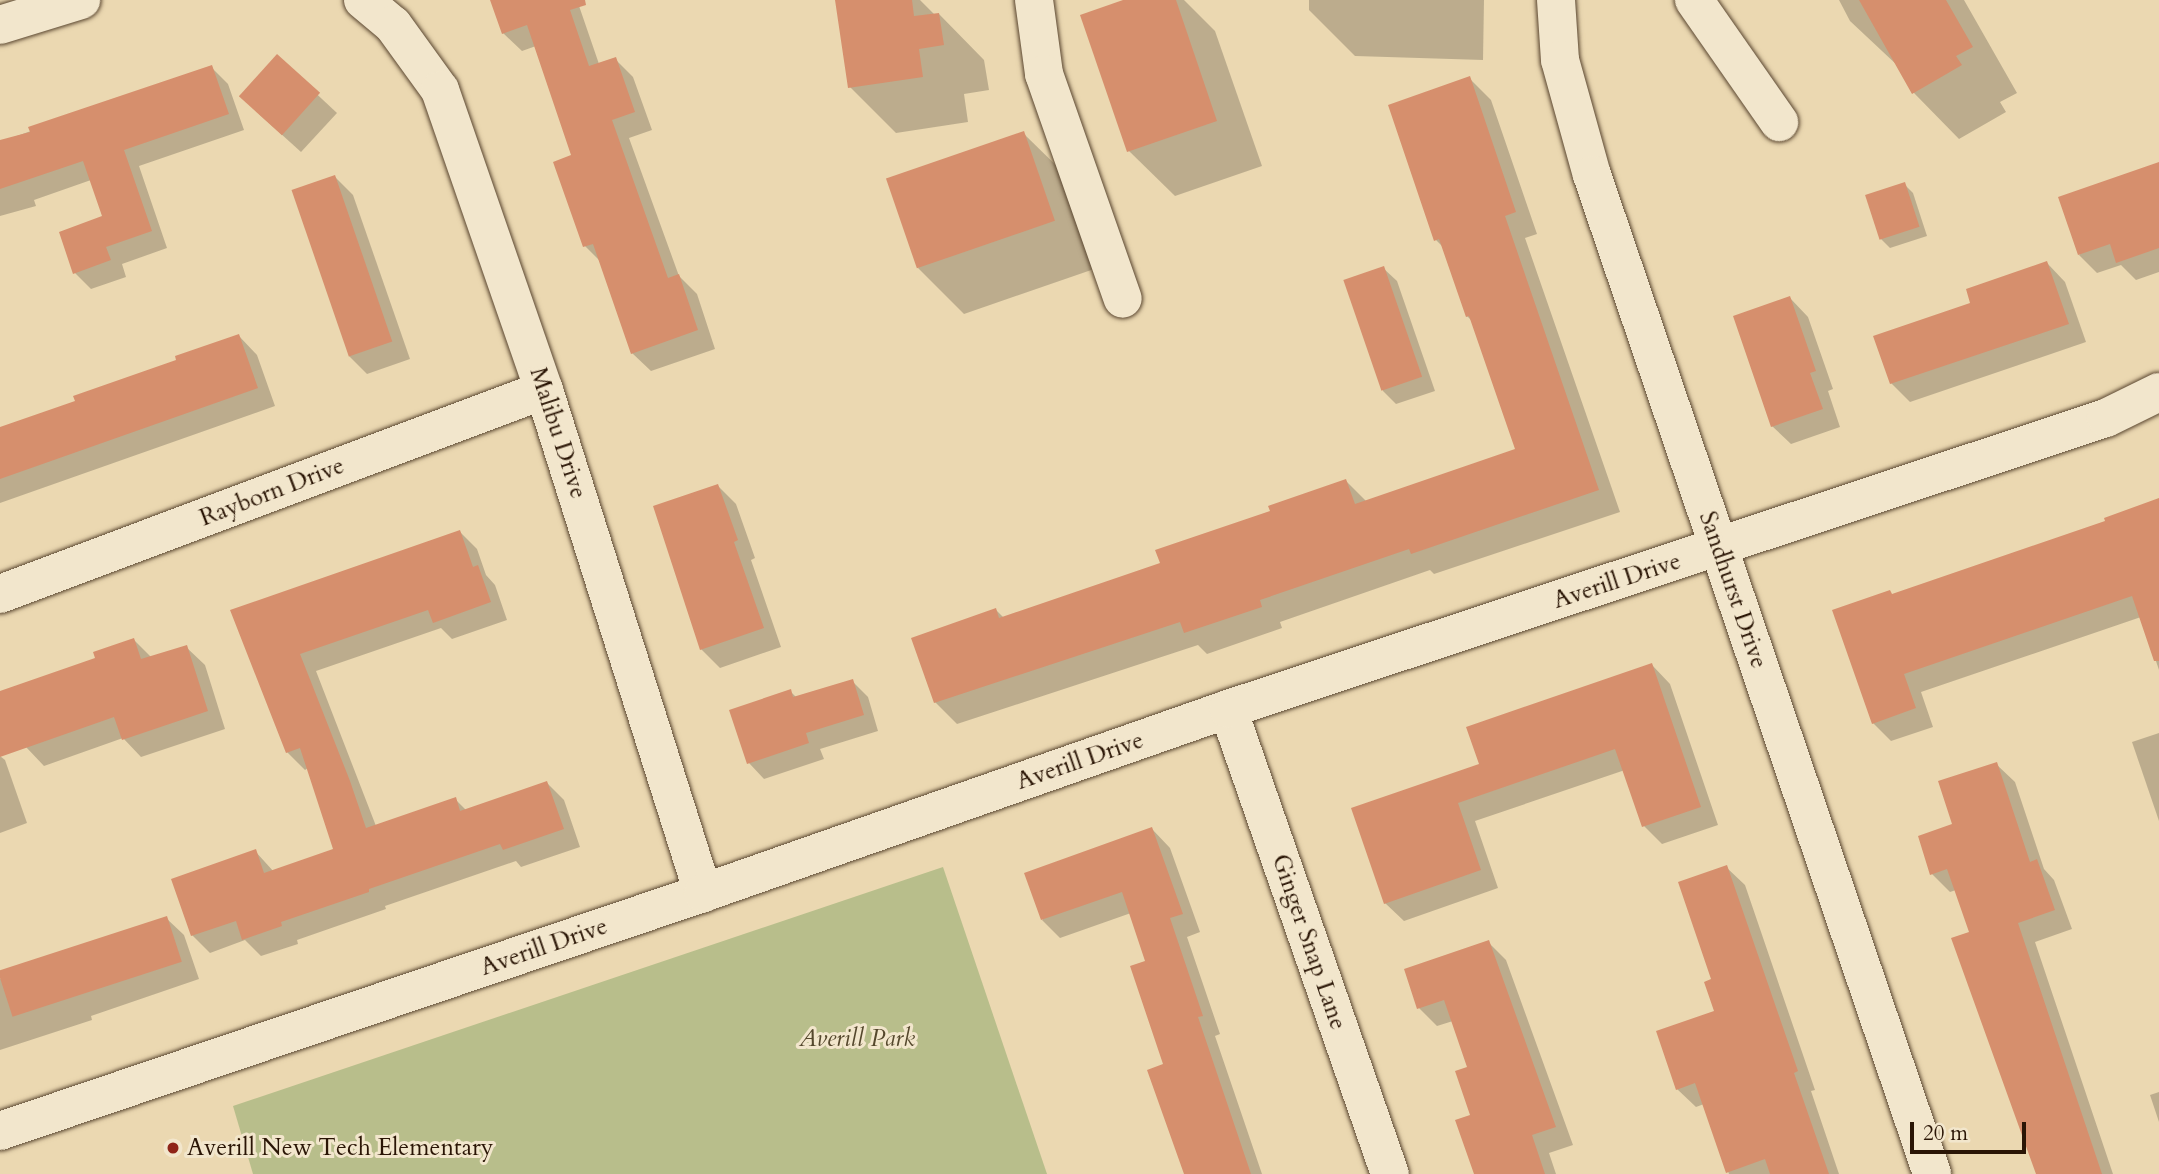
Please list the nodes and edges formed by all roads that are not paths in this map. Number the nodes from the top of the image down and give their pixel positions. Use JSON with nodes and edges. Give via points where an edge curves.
{"nodes":[{"id":1,"x":81,"y":0,"type":"edge"},
{"id":2,"x":363,"y":0,"type":"edge"},
{"id":3,"x":1034,"y":0,"type":"edge"},
{"id":4,"x":1556,"y":0,"type":"edge"},
{"id":5,"x":1694,"y":0,"type":"edge"},
{"id":6,"x":0,"y":25,"type":"edge"},
{"id":7,"x":1779,"y":122,"type":"dead end"},
{"id":8,"x":1123,"y":299,"type":"dead end"},
{"id":9,"x":544,"y":390,"type":"junction"},
{"id":10,"x":2159,"y":391,"type":"edge"},
{"id":11,"x":1720,"y":548,"type":"junction"},
{"id":12,"x":0,"y":594,"type":"edge"},
{"id":13,"x":1228,"y":709,"type":"junction"},
{"id":14,"x":703,"y":893,"type":"junction"},
{"id":15,"x":0,"y":1131,"type":"edge"},
{"id":16,"x":1390,"y":1174,"type":"edge"},
{"id":17,"x":1932,"y":1174,"type":"edge"}],
"edges":[{"from":1,"to":6,"type":"street"},
{"from":2,"to":9,"type":"street","name":"Malibu Drive","via":[[393,25],[440,90]]},
{"from":3,"to":8,"type":"street","via":[[1044,74]]},
{"from":4,"to":11,"type":"street","name":"Sandhurst Drive","via":[[1560,60],[1576,126]]},
{"from":5,"to":7,"type":"street"},
{"from":9,"to":12,"type":"street","name":"Rayborn Drive"},
{"from":9,"to":14,"type":"street","name":"Malibu Drive"},
{"from":10,"to":11,"type":"street","name":"Averill Drive","via":[[2106,418]]},
{"from":11,"to":13,"type":"street","name":"Averill Drive"},
{"from":11,"to":17,"type":"street","name":"Sandhurst Drive"},
{"from":13,"to":14,"type":"street","name":"Averill Drive"},
{"from":13,"to":16,"type":"street","name":"Ginger Snap Lane"},
{"from":14,"to":15,"type":"street","name":"Averill Drive"}]}
